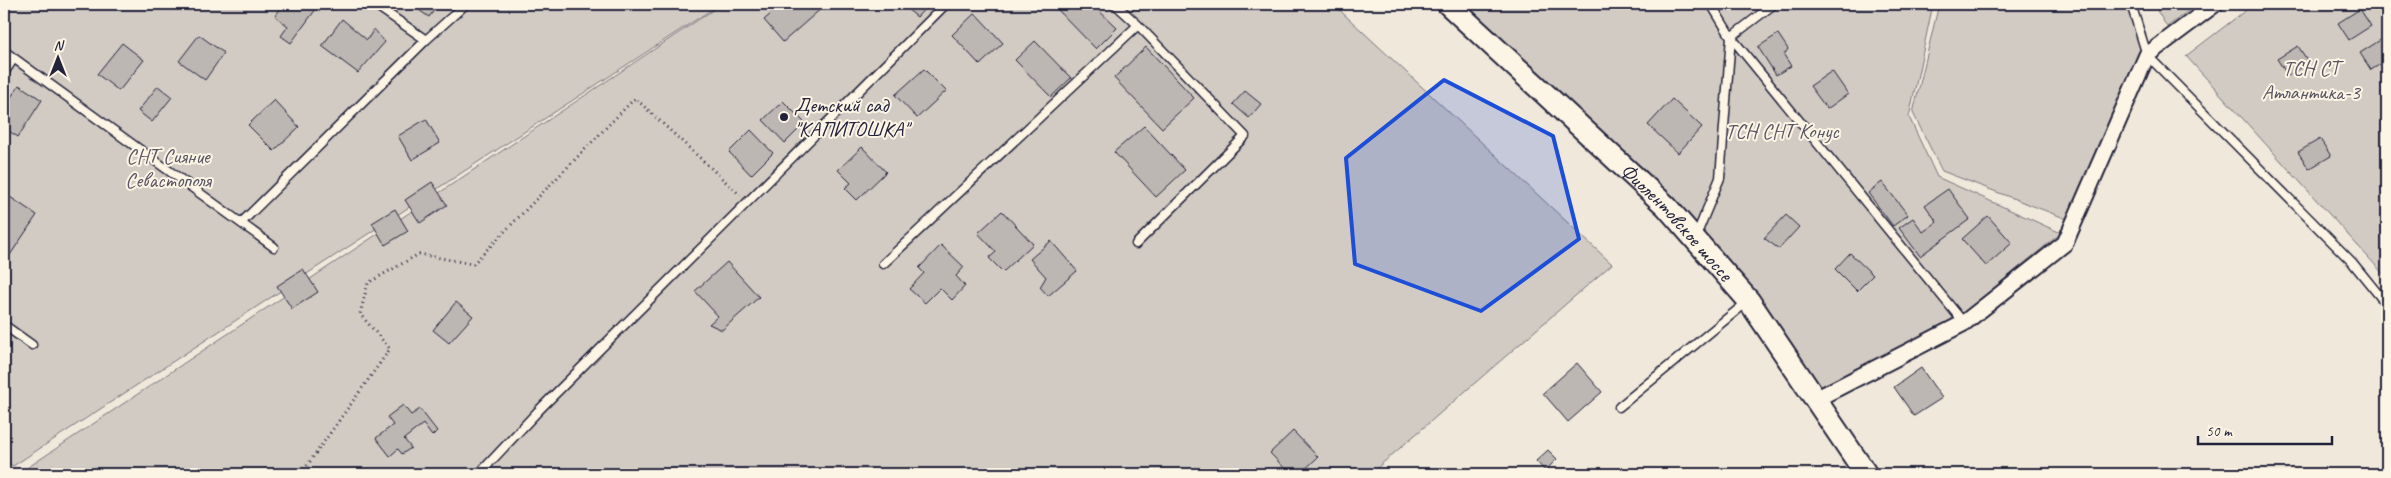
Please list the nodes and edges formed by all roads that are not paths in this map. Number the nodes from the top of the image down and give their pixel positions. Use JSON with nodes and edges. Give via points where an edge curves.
{"nodes":[{"id":1,"x":374,"y":4,"type":"edge"},
{"id":2,"x":466,"y":4,"type":"edge"},
{"id":3,"x":946,"y":4,"type":"edge"},
{"id":4,"x":1114,"y":4,"type":"edge"},
{"id":5,"x":1448,"y":4,"type":"edge"},
{"id":6,"x":1711,"y":4,"type":"edge"},
{"id":7,"x":1774,"y":4,"type":"edge"},
{"id":8,"x":2131,"y":4,"type":"edge"},
{"id":9,"x":2215,"y":4,"type":"edge"},
{"id":10,"x":1138,"y":25,"type":"junction"},
{"id":11,"x":1731,"y":37,"type":"junction"},
{"id":12,"x":426,"y":40,"type":"junction"},
{"id":13,"x":4,"y":51,"type":"edge"},
{"id":14,"x":2147,"y":54,"type":"junction"},
{"id":15,"x":14,"y":58,"type":"junction"},
{"id":16,"x":4,"y":73,"type":"edge"},
{"id":17,"x":241,"y":223,"type":"junction"},
{"id":18,"x":1695,"y":238,"type":"junction"},
{"id":19,"x":1136,"y":244,"type":"dead end"},
{"id":20,"x":274,"y":248,"type":"dead end"},
{"id":21,"x":882,"y":264,"type":"dead end"},
{"id":22,"x":1749,"y":301,"type":"junction"},
{"id":23,"x":2387,"y":305,"type":"edge"},
{"id":24,"x":1964,"y":323,"type":"junction"},
{"id":25,"x":4,"y":325,"type":"edge"},
{"id":26,"x":32,"y":345,"type":"dead end"},
{"id":27,"x":1816,"y":399,"type":"junction"},
{"id":28,"x":1619,"y":407,"type":"dead end"},
{"id":29,"x":479,"y":474,"type":"edge"},
{"id":30,"x":1866,"y":474,"type":"edge"}],
"edges":[{"from":1,"to":12,"type":"lane"},
{"from":2,"to":12,"type":"lane"},
{"from":3,"to":29,"type":"lane","via":[[540,409]]},
{"from":4,"to":10,"type":"lane"},
{"from":5,"to":18,"type":"main road","name":"Фиолентовское шоссе","via":[[1666,206]]},
{"from":6,"to":11,"type":"lane"},
{"from":7,"to":11,"type":"lane"},
{"from":8,"to":14,"type":"lane"},
{"from":9,"to":14,"type":"street"},
{"from":10,"to":19,"type":"lane","via":[[1245,136]]},
{"from":10,"to":21,"type":"lane"},
{"from":11,"to":18,"type":"lane","via":[[1720,178]]},
{"from":11,"to":24,"type":"lane"},
{"from":12,"to":17,"type":"lane"},
{"from":13,"to":15,"type":"lane"},
{"from":14,"to":23,"type":"lane","via":[[2352,262]]},
{"from":14,"to":24,"type":"street","via":[[2065,243]]},
{"from":15,"to":16,"type":"lane"},
{"from":15,"to":17,"type":"lane"},
{"from":17,"to":20,"type":"lane"},
{"from":18,"to":22,"type":"main road","name":"Фиолентовское шоссе"},
{"from":22,"to":27,"type":"main road","name":"Фиолентовское шоссе"},
{"from":22,"to":28,"type":"lane"},
{"from":24,"to":27,"type":"street"},
{"from":25,"to":26,"type":"lane"},
{"from":27,"to":30,"type":"main road","name":"Фиолентовское шоссе"}]}
